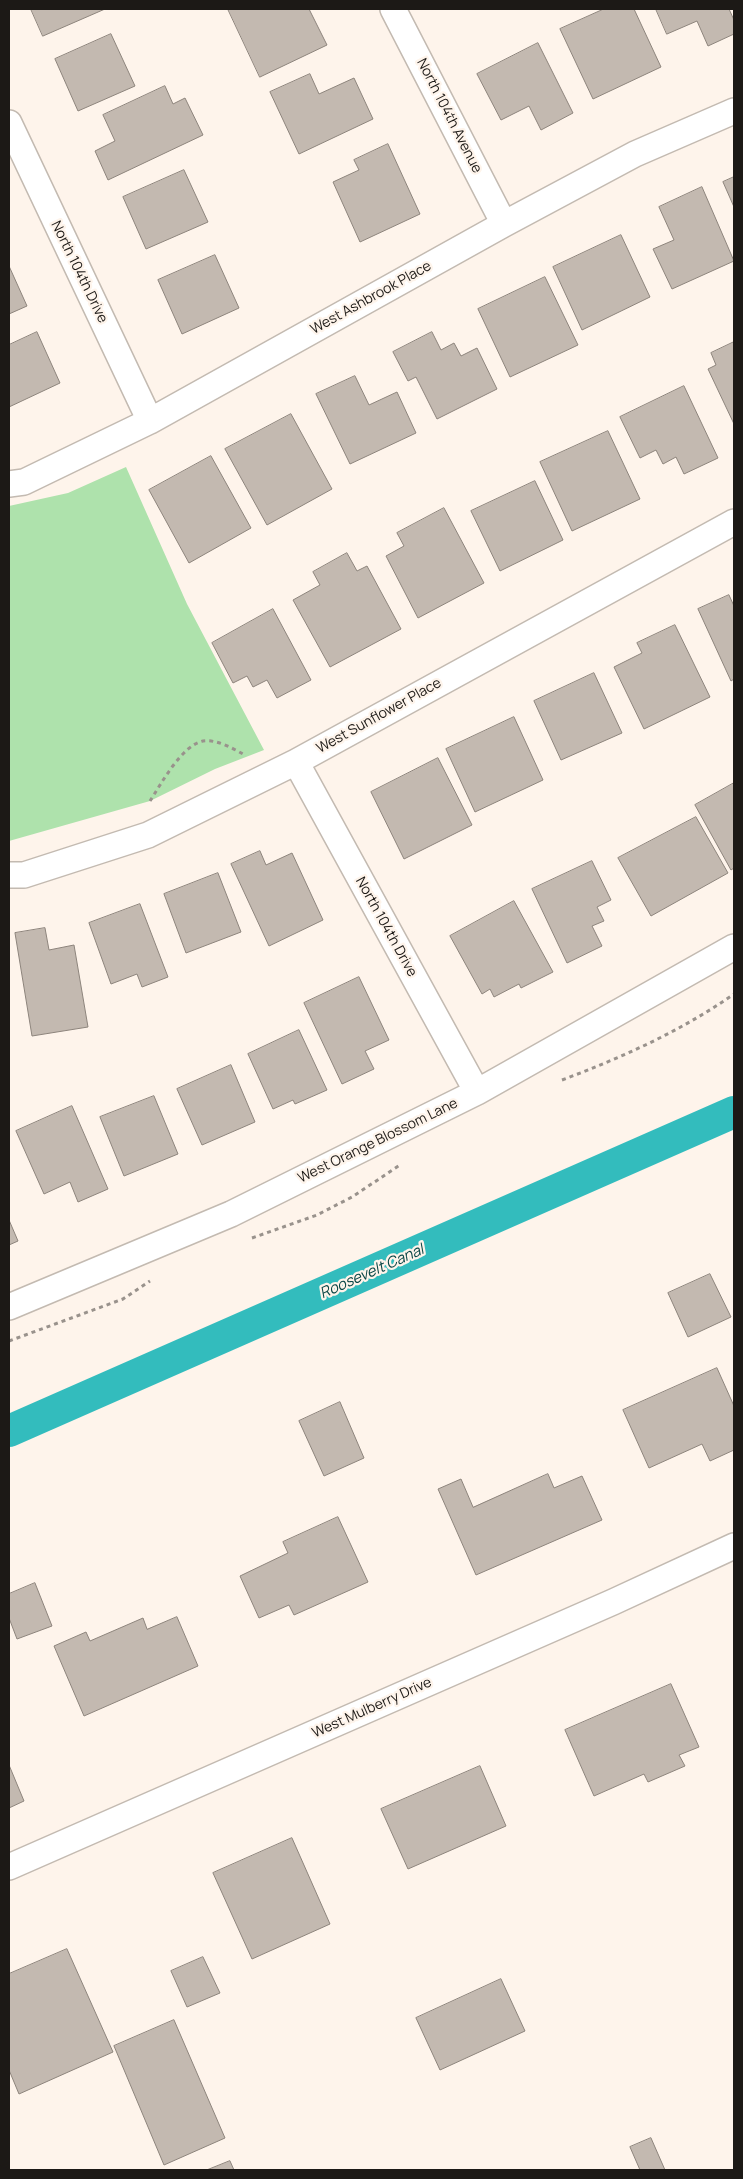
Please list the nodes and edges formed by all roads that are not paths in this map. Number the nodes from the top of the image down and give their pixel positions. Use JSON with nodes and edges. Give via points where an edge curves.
{"nodes":[{"id":1,"x":393,"y":9,"type":"edge"},
{"id":2,"x":734,"y":111,"type":"edge"},
{"id":3,"x":9,"y":123,"type":"edge"},
{"id":4,"x":504,"y":224,"type":"junction"},
{"id":5,"x":150,"y":421,"type":"junction"},
{"id":6,"x":9,"y":484,"type":"edge"},
{"id":7,"x":734,"y":522,"type":"edge"},
{"id":8,"x":296,"y":762,"type":"junction"},
{"id":9,"x":9,"y":875,"type":"edge"},
{"id":10,"x":734,"y":947,"type":"edge"},
{"id":11,"x":477,"y":1092,"type":"junction"},
{"id":12,"x":9,"y":1307,"type":"edge"},
{"id":13,"x":734,"y":1546,"type":"edge"},
{"id":14,"x":9,"y":1867,"type":"edge"}],
"edges":[{"from":1,"to":4,"type":"street","name":"North 104th Avenue"},
{"from":2,"to":4,"type":"street","name":"West Ashbrook Place","via":[[635,154]]},
{"from":3,"to":5,"type":"street","name":"North 104th Drive"},
{"from":4,"to":5,"type":"street","name":"West Ashbrook Place"},
{"from":5,"to":6,"type":"street","name":"West Ashbrook Place","via":[[24,482]]},
{"from":7,"to":8,"type":"street","name":"West Sunflower Place"},
{"from":8,"to":9,"type":"street","name":"West Sunflower Place","via":[[148,835],[24,875]]},
{"from":8,"to":11,"type":"street","name":"North 104th Drive"},
{"from":10,"to":11,"type":"street","name":"West Orange Blossom Lane"},
{"from":11,"to":12,"type":"street","name":"West Orange Blossom Lane","via":[[231,1214]]},
{"from":13,"to":14,"type":"street","name":"West Mulberry Drive"}]}
